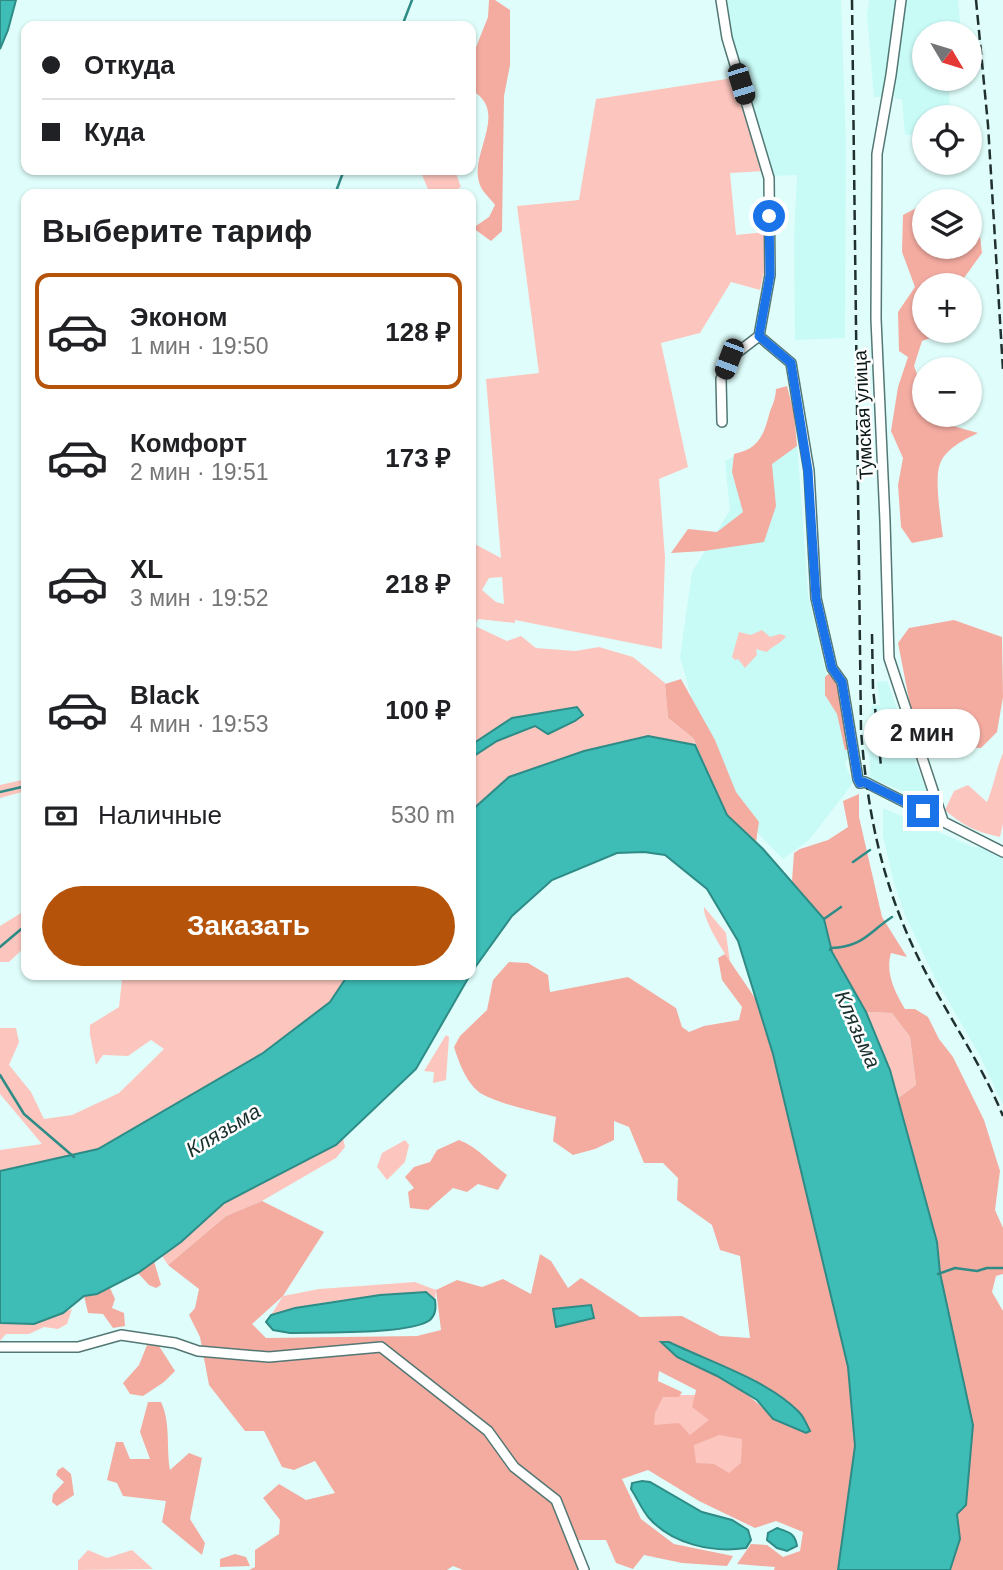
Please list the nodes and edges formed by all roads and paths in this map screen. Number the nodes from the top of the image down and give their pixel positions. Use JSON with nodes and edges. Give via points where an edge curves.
{"nodes":[{"id":1,"x":721,"y":0,"type":"edge"},
{"id":2,"x":901,"y":0,"type":"edge"},
{"id":3,"x":759,"y":336,"type":"junction"},
{"id":4,"x":722,"y":422,"type":"dead end"},
{"id":5,"x":943,"y":821,"type":"junction"},
{"id":6,"x":1003,"y":852,"type":"edge"},
{"id":7,"x":0,"y":1347,"type":"edge"},
{"id":8,"x":584,"y":1570,"type":"edge"}],
"edges":[{"from":1,"to":3,"type":"street","via":[[727,38],[769,177],[770,275]]},
{"from":2,"to":5,"type":"street","name":"Тумская улица","via":[[877,154],[876,319],[888,658]]},
{"from":3,"to":4,"type":"street","via":[[729,359],[721,379]]},
{"from":3,"to":5,"type":"street","via":[[791,363],[808,471],[816,598],[832,668],[842,682],[858,779]]},
{"from":5,"to":6,"type":"street"},
{"from":7,"to":8,"type":"street","via":[[78,1347],[118,1335],[198,1351],[269,1357],[381,1347],[488,1431],[514,1467],[555,1500]]}]}
